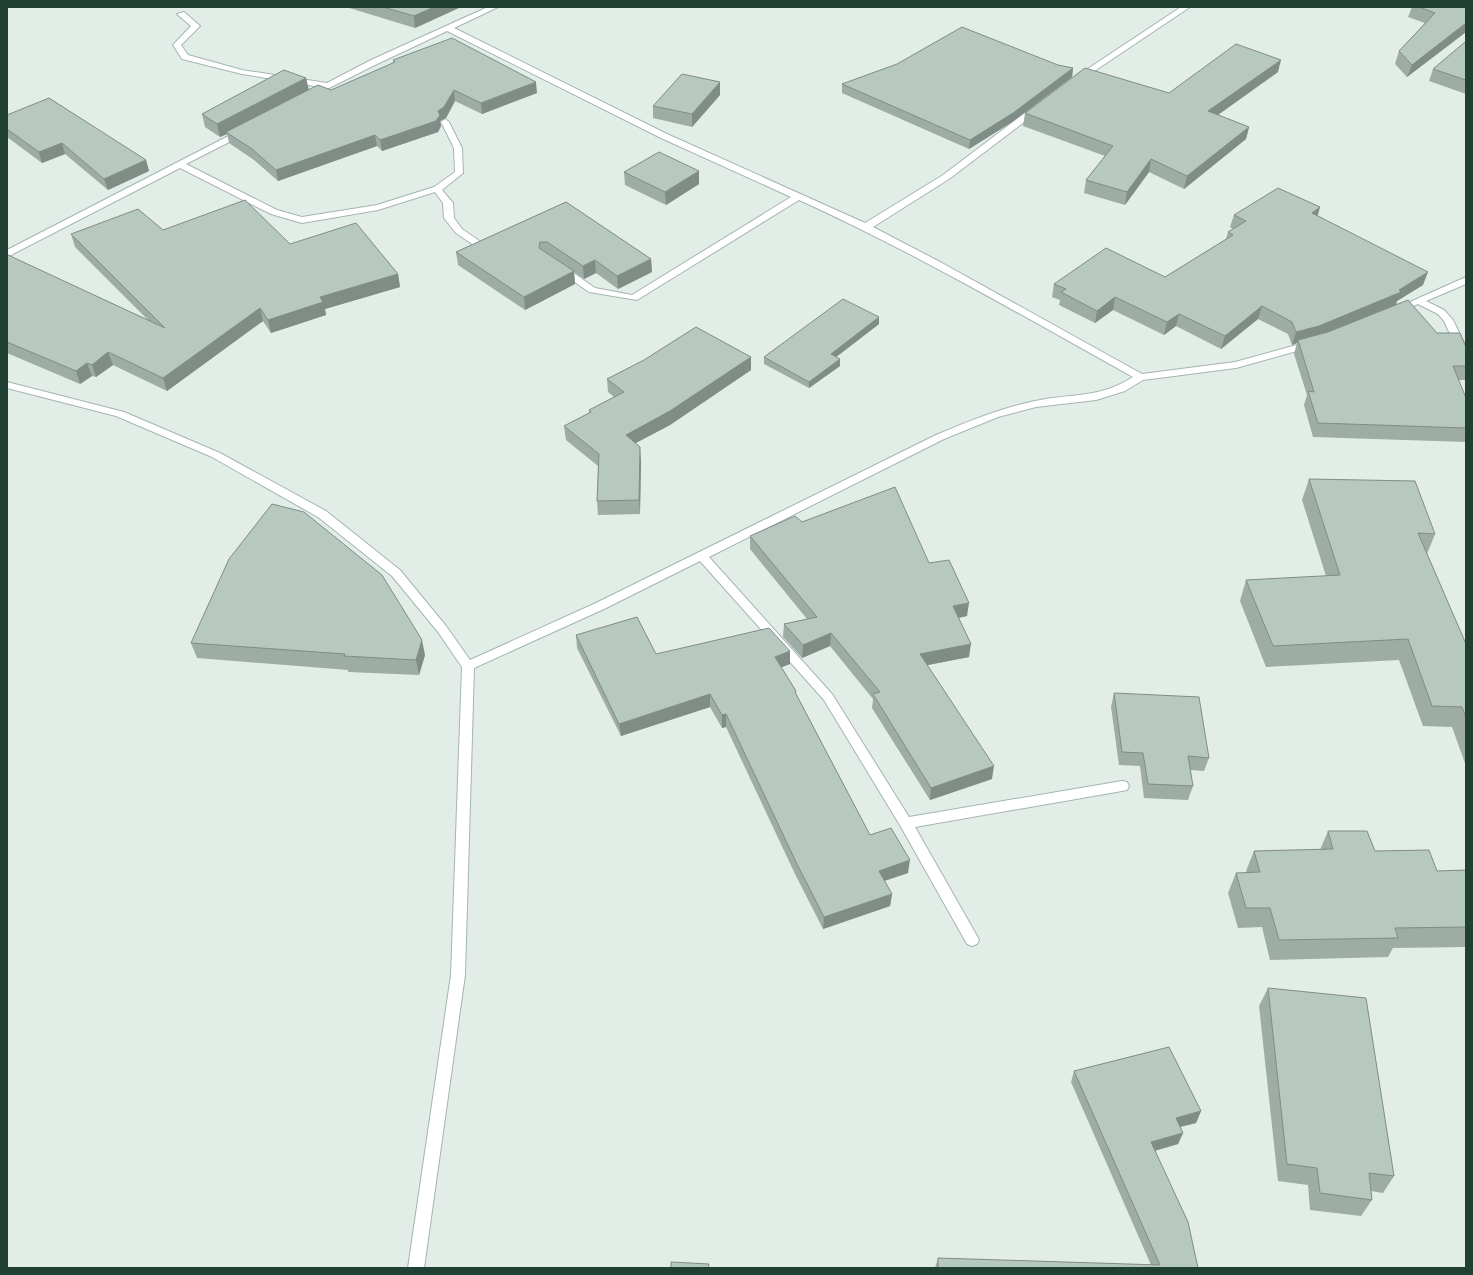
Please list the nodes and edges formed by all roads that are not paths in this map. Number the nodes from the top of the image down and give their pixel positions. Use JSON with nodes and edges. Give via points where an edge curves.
{"nodes":[{"id":1,"x":494,"y":7,"type":"edge"},
{"id":2,"x":1186,"y":7,"type":"edge"},
{"id":3,"x":181,"y":14,"type":"dead end"},
{"id":4,"x":447,"y":28,"type":"junction"},
{"id":5,"x":1072,"y":82,"type":"edge"},
{"id":6,"x":328,"y":86,"type":"junction"},
{"id":7,"x":301,"y":101,"type":"edge"},
{"id":8,"x":1043,"y":103,"type":"edge"},
{"id":9,"x":445,"y":122,"type":"edge"},
{"id":10,"x":247,"y":129,"type":"edge"},
{"id":11,"x":179,"y":164,"type":"junction"},
{"id":12,"x":437,"y":189,"type":"junction"},
{"id":13,"x":798,"y":196,"type":"junction"},
{"id":14,"x":866,"y":228,"type":"junction"},
{"id":15,"x":478,"y":244,"type":"edge"},
{"id":16,"x":7,"y":254,"type":"edge"},
{"id":17,"x":556,"y":266,"type":"edge"},
{"id":18,"x":1466,"y":280,"type":"edge"},
{"id":19,"x":1419,"y":301,"type":"junction"},
{"id":20,"x":1384,"y":316,"type":"edge"},
{"id":21,"x":1319,"y":342,"type":"edge"},
{"id":22,"x":1466,"y":358,"type":"edge"},
{"id":23,"x":1140,"y":377,"type":"junction"},
{"id":24,"x":7,"y":385,"type":"edge"},
{"id":25,"x":701,"y":555,"type":"junction"},
{"id":26,"x":468,"y":666,"type":"junction"},
{"id":27,"x":1122,"y":786,"type":"dead end"},
{"id":28,"x":906,"y":823,"type":"junction"},
{"id":29,"x":972,"y":940,"type":"dead end"},
{"id":30,"x":416,"y":1268,"type":"edge"}],
"edges":[{"from":1,"to":4,"type":"street"},
{"from":2,"to":5,"type":"street"},
{"from":3,"to":6,"type":"street","via":[[196,26],[177,45],[185,57],[242,72]]},
{"from":4,"to":6,"type":"street"},
{"from":4,"to":13,"type":"street","via":[[664,136]]},
{"from":6,"to":7,"type":"street"},
{"from":8,"to":14,"type":"street","via":[[946,177]]},
{"from":9,"to":12,"type":"street","via":[[458,148],[459,173]]},
{"from":10,"to":11,"type":"street"},
{"from":11,"to":12,"type":"street","via":[[274,212],[302,220],[378,207]]},
{"from":11,"to":16,"type":"street"},
{"from":12,"to":15,"type":"street","via":[[448,203],[449,218],[459,231]]},
{"from":13,"to":14,"type":"street"},
{"from":13,"to":17,"type":"street","via":[[634,298],[592,290]]},
{"from":14,"to":23,"type":"street","via":[[939,265]]},
{"from":18,"to":19,"type":"street"},
{"from":19,"to":20,"type":"street"},
{"from":19,"to":22,"type":"street","via":[[1441,312],[1448,320]]},
{"from":21,"to":23,"type":"street","via":[[1236,365]]},
{"from":23,"to":25,"type":"street","via":[[1121,390],[1036,404],[994,415],[940,436]]},
{"from":24,"to":26,"type":"street","via":[[120,414],[216,455],[322,514],[396,573],[442,629]]},
{"from":25,"to":26,"type":"street","via":[[600,606]]},
{"from":25,"to":28,"type":"street","via":[[828,697]]},
{"from":26,"to":30,"type":"street","via":[[458,975]]},
{"from":27,"to":28,"type":"street"},
{"from":28,"to":29,"type":"street"}]}
